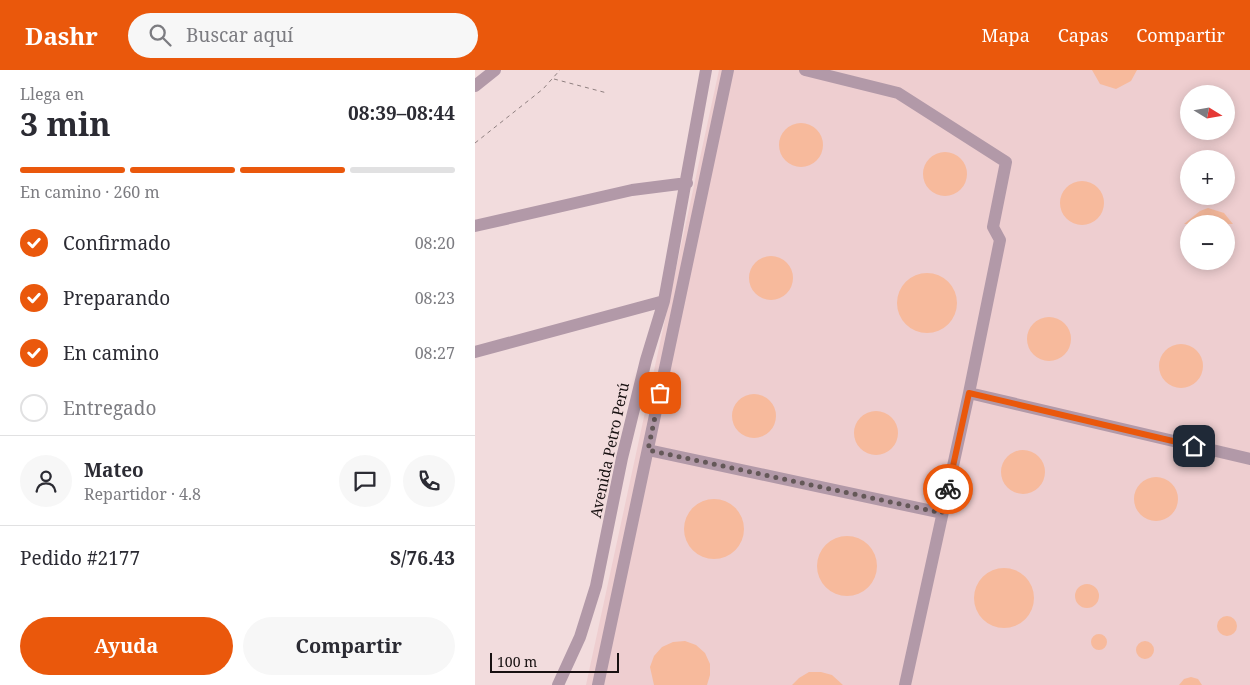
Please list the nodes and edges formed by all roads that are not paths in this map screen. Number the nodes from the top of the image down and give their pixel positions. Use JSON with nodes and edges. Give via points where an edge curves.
{"nodes":[{"id":1,"x":495,"y":70,"type":"edge"},
{"id":2,"x":706,"y":70,"type":"edge"},
{"id":3,"x":728,"y":70,"type":"edge"},
{"id":4,"x":805,"y":70,"type":"edge"},
{"id":5,"x":475,"y":86,"type":"edge"},
{"id":6,"x":687,"y":183,"type":"junction"},
{"id":7,"x":475,"y":226,"type":"edge"},
{"id":8,"x":664,"y":301,"type":"junction"},
{"id":9,"x":475,"y":352,"type":"edge"},
{"id":10,"x":969,"y":393,"type":"junction"},
{"id":11,"x":648,"y":450,"type":"junction"},
{"id":12,"x":1250,"y":459,"type":"edge"},
{"id":13,"x":942,"y":513,"type":"junction"},
{"id":14,"x":558,"y":685,"type":"edge"},
{"id":15,"x":598,"y":685,"type":"edge"},
{"id":16,"x":905,"y":685,"type":"edge"}],
"edges":[{"from":1,"to":5,"type":"street"},
{"from":2,"to":6,"type":"street","name":"Avenida Petro Perú"},
{"from":3,"to":11,"type":"street"},
{"from":4,"to":10,"type":"street","via":[[898,92],[1006,162],[993,227],[1000,240]]},
{"from":6,"to":7,"type":"street","via":[[632,190]]},
{"from":6,"to":8,"type":"street","name":"Avenida Petro Perú"},
{"from":8,"to":9,"type":"street"},
{"from":8,"to":14,"type":"street","name":"Avenida Petro Perú","via":[[621,458],[596,586],[580,637]]},
{"from":10,"to":12,"type":"street"},
{"from":10,"to":13,"type":"street"},
{"from":11,"to":13,"type":"street"},
{"from":11,"to":15,"type":"street"},
{"from":13,"to":16,"type":"street"}]}
